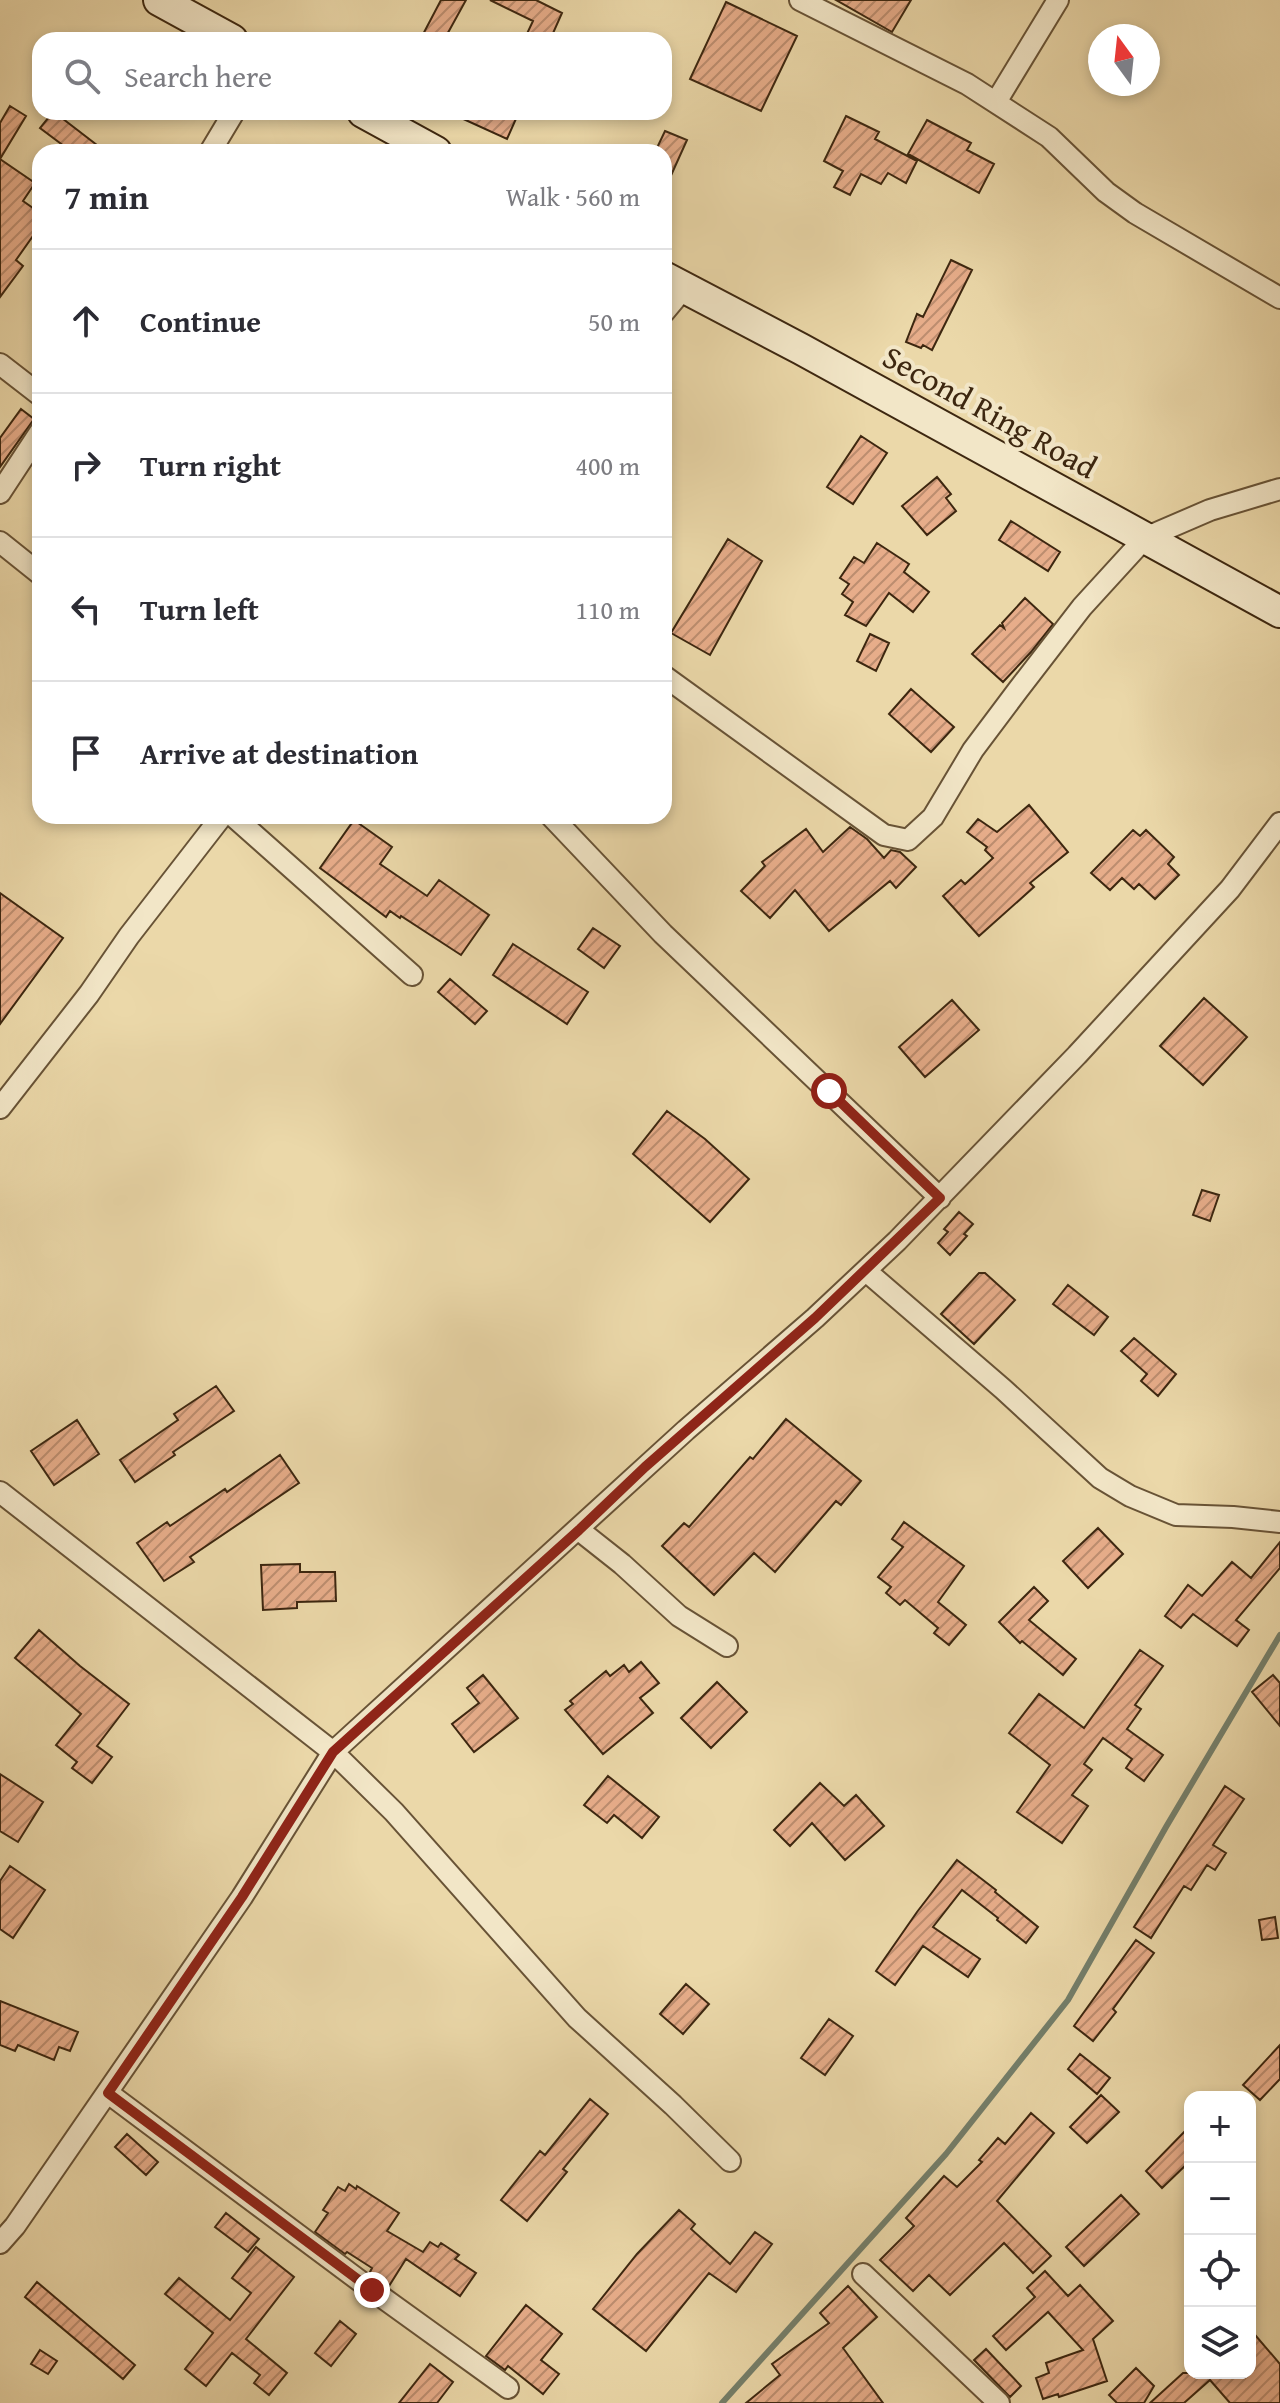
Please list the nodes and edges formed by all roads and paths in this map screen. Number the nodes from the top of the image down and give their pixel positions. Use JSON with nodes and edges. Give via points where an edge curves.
{"nodes":[{"id":1,"x":159,"y":0,"type":"edge"},
{"id":2,"x":800,"y":0,"type":"edge"},
{"id":3,"x":1058,"y":0,"type":"edge"},
{"id":4,"x":217,"y":32,"type":"edge"},
{"id":5,"x":996,"y":102,"type":"junction"},
{"id":6,"x":229,"y":120,"type":"edge"},
{"id":7,"x":378,"y":120,"type":"edge"},
{"id":8,"x":215,"y":144,"type":"edge"},
{"id":9,"x":421,"y":144,"type":"edge"},
{"id":10,"x":674,"y":282,"type":"edge"},
{"id":11,"x":1280,"y":298,"type":"edge"},
{"id":12,"x":0,"y":364,"type":"edge"},
{"id":13,"x":32,"y":389,"type":"edge"},
{"id":14,"x":32,"y":444,"type":"edge"},
{"id":15,"x":1280,"y":489,"type":"edge"},
{"id":16,"x":0,"y":493,"type":"edge"},
{"id":17,"x":1145,"y":538,"type":"junction"},
{"id":18,"x":0,"y":542,"type":"edge"},
{"id":19,"x":32,"y":568,"type":"edge"},
{"id":20,"x":1280,"y":612,"type":"edge"},
{"id":21,"x":672,"y":682,"type":"edge"},
{"id":22,"x":1280,"y":823,"type":"edge"},
{"id":23,"x":216,"y":824,"type":"edge"},
{"id":24,"x":242,"y":824,"type":"edge"},
{"id":25,"x":559,"y":824,"type":"edge"},
{"id":26,"x":412,"y":975,"type":"dead end"},
{"id":27,"x":0,"y":1108,"type":"edge"},
{"id":28,"x":940,"y":1198,"type":"junction"},
{"id":29,"x":866,"y":1271,"type":"junction"},
{"id":30,"x":0,"y":1492,"type":"edge"},
{"id":31,"x":1280,"y":1522,"type":"edge"},
{"id":32,"x":579,"y":1530,"type":"junction"},
{"id":33,"x":727,"y":1646,"type":"dead end"},
{"id":34,"x":333,"y":1752,"type":"junction"},
{"id":35,"x":108,"y":2093,"type":"junction"},
{"id":36,"x":730,"y":2161,"type":"dead end"},
{"id":37,"x":0,"y":2243,"type":"edge"},
{"id":38,"x":863,"y":2274,"type":"dead end"},
{"id":39,"x":508,"y":2388,"type":"dead end"},
{"id":40,"x":999,"y":2403,"type":"edge"}],
"edges":[{"from":1,"to":4,"type":"street"},
{"from":2,"to":5,"type":"street"},
{"from":3,"to":5,"type":"street"},
{"from":5,"to":11,"type":"street","via":[[1049,137],[1135,213]]},
{"from":6,"to":8,"type":"street"},
{"from":7,"to":9,"type":"street"},
{"from":10,"to":17,"type":"street","name":"Second Ring Road"},
{"from":12,"to":13,"type":"street"},
{"from":14,"to":16,"type":"street"},
{"from":15,"to":17,"type":"street","via":[[1210,510]]},
{"from":17,"to":20,"type":"street","name":"Second Ring Road"},
{"from":17,"to":21,"type":"street","via":[[1082,607],[973,750],[933,817],[908,840],[884,835]]},
{"from":18,"to":19,"type":"street"},
{"from":22,"to":28,"type":"street","via":[[1230,889]]},
{"from":23,"to":27,"type":"street"},
{"from":24,"to":26,"type":"street"},
{"from":25,"to":28,"type":"street","via":[[663,934]]},
{"from":28,"to":29,"type":"street"},
{"from":29,"to":31,"type":"street","via":[[1100,1478],[1176,1515]]},
{"from":29,"to":32,"type":"street"},
{"from":30,"to":34,"type":"street"},
{"from":32,"to":33,"type":"street","via":[[679,1616]]},
{"from":32,"to":34,"type":"street"},
{"from":34,"to":35,"type":"street"},
{"from":34,"to":36,"type":"street","via":[[394,1812],[577,2018]]},
{"from":35,"to":37,"type":"street"},
{"from":35,"to":39,"type":"street"},
{"from":38,"to":40,"type":"street"}]}
